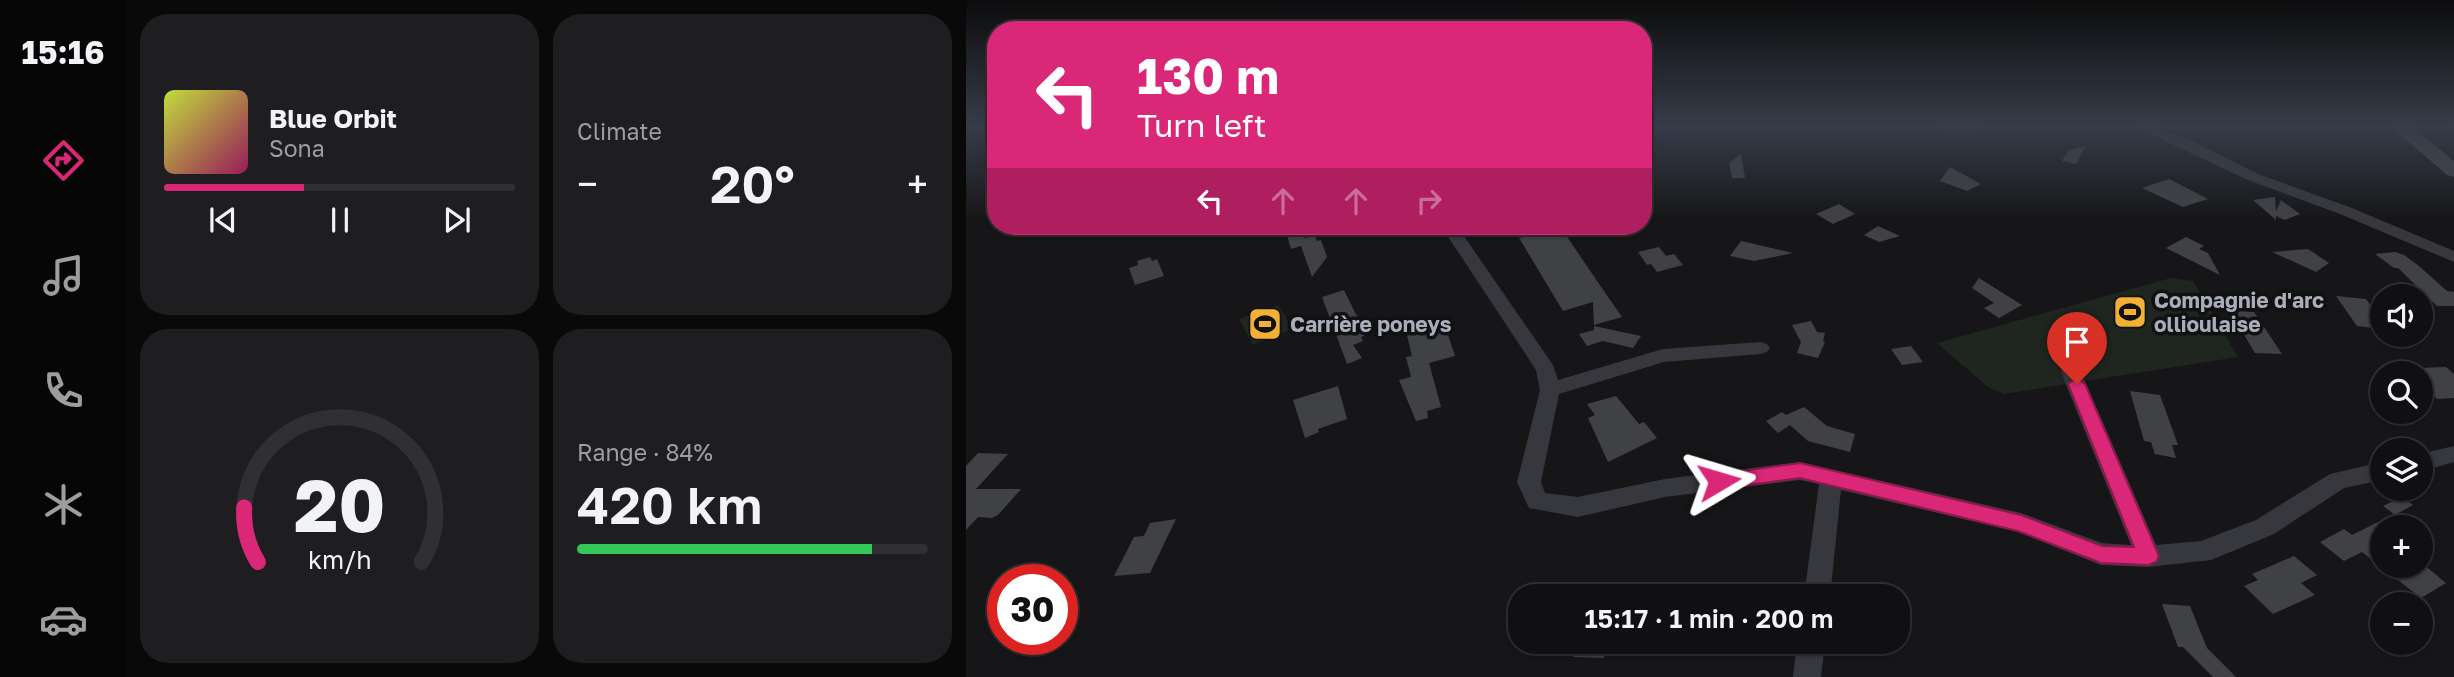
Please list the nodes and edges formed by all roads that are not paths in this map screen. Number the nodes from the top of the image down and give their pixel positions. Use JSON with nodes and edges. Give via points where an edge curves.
{"nodes":[{"id":1,"x":2212,"y":157,"type":"edge"},
{"id":2,"x":2436,"y":157,"type":"edge"},
{"id":3,"x":2454,"y":171,"type":"edge"},
{"id":4,"x":1455,"y":235,"type":"edge"},
{"id":5,"x":2454,"y":257,"type":"edge"},
{"id":6,"x":1760,"y":348,"type":"dead end"},
{"id":7,"x":2071,"y":372,"type":"dead end"},
{"id":8,"x":1550,"y":390,"type":"junction"},
{"id":9,"x":2454,"y":454,"type":"edge"},
{"id":10,"x":2433,"y":460,"type":"edge"},
{"id":11,"x":2370,"y":474,"type":"edge"},
{"id":12,"x":1831,"y":478,"type":"junction"},
{"id":13,"x":2148,"y":556,"type":"junction"},
{"id":14,"x":1819,"y":584,"type":"edge"},
{"id":15,"x":1810,"y":654,"type":"edge"},
{"id":16,"x":1807,"y":677,"type":"edge"}],
"edges":[{"from":1,"to":5,"type":"street"},
{"from":2,"to":3,"type":"main road"},
{"from":4,"to":8,"type":"street","via":[[1546,370]]},
{"from":6,"to":8,"type":"street","via":[[1663,356]]},
{"from":7,"to":13,"type":"street"},
{"from":8,"to":12,"type":"street","via":[[1529,482],[1537,501],[1578,507],[1665,488],[1800,471]]},
{"from":9,"to":10,"type":"street"},
{"from":11,"to":13,"type":"street","via":[[2339,481],[2264,527],[2202,552]]},
{"from":12,"to":13,"type":"street","via":[[2021,523],[2101,554]]},
{"from":12,"to":14,"type":"street"},
{"from":15,"to":16,"type":"street"}]}
